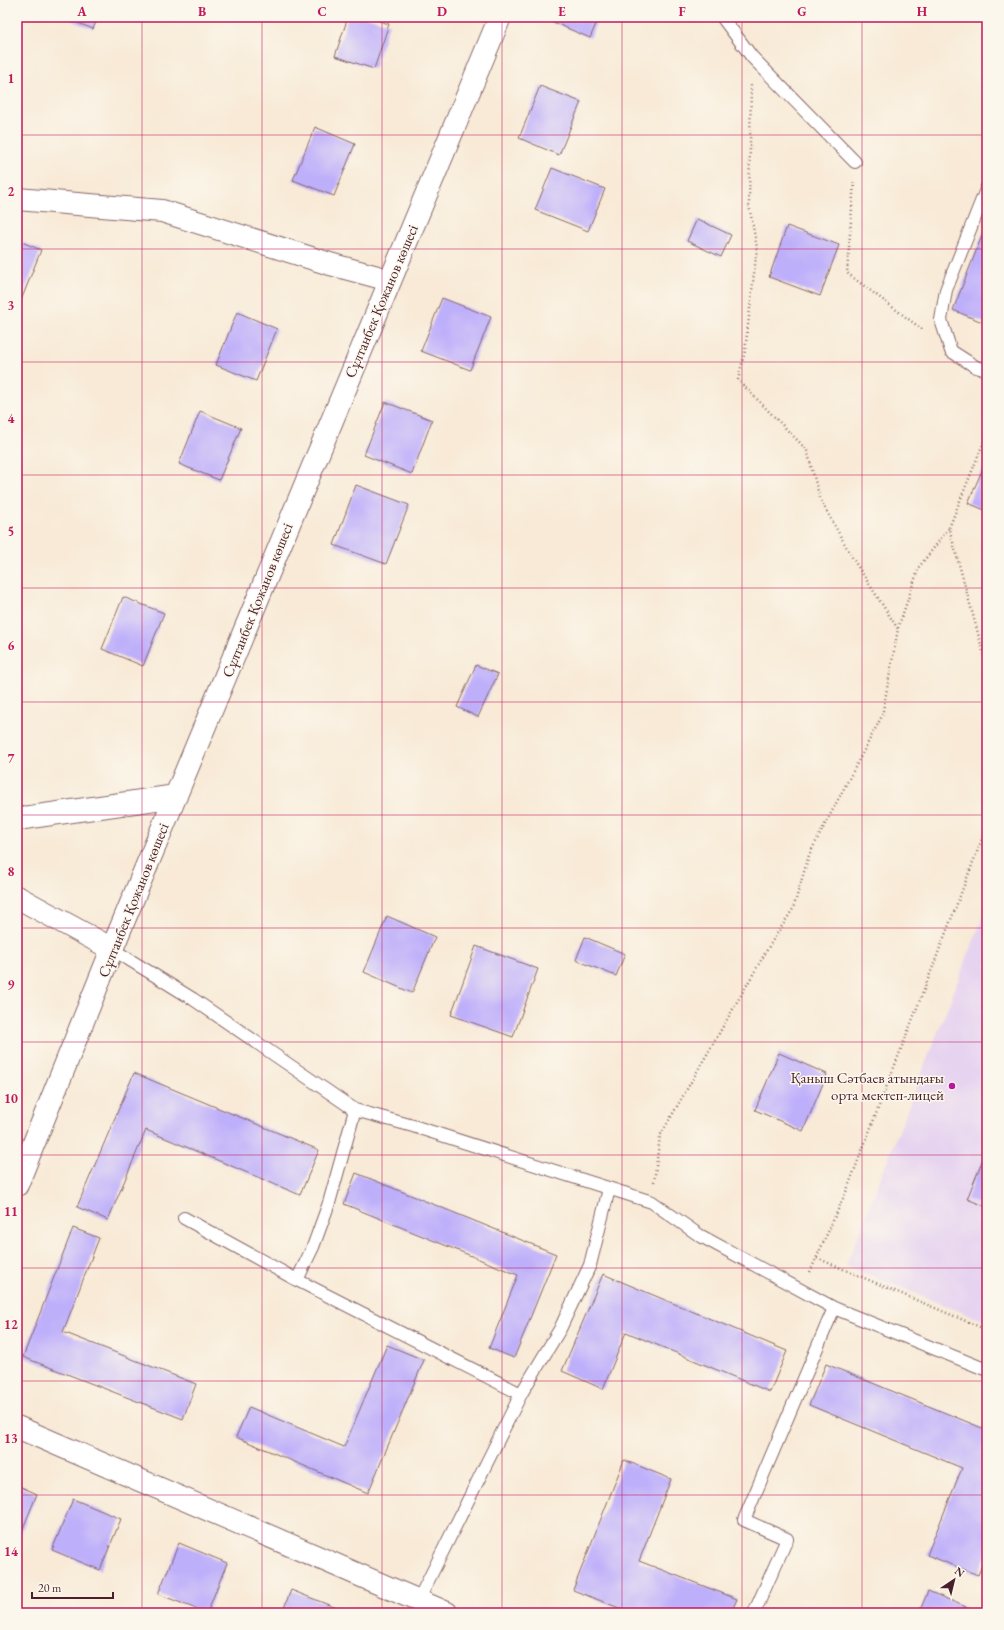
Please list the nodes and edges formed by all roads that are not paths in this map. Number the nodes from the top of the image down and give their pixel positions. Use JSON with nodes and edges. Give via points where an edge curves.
{"nodes":[{"id":1,"x":500,"y":17,"type":"edge"},
{"id":2,"x":722,"y":17,"type":"edge"},
{"id":3,"x":855,"y":162,"type":"road end"},
{"id":4,"x":987,"y":187,"type":"edge"},
{"id":5,"x":17,"y":199,"type":"edge"},
{"id":6,"x":389,"y":280,"type":"junction"},
{"id":7,"x":987,"y":370,"type":"edge"},
{"id":8,"x":176,"y":796,"type":"junction"},
{"id":9,"x":17,"y":819,"type":"edge"},
{"id":10,"x":17,"y":896,"type":"edge"},
{"id":11,"x":112,"y":949,"type":"junction"},
{"id":12,"x":355,"y":1110,"type":"junction"},
{"id":13,"x":17,"y":1185,"type":"edge"},
{"id":14,"x":609,"y":1189,"type":"junction"},
{"id":15,"x":184,"y":1218,"type":"dead end"},
{"id":16,"x":297,"y":1280,"type":"junction"},
{"id":17,"x":834,"y":1308,"type":"junction"},
{"id":18,"x":987,"y":1370,"type":"edge"},
{"id":19,"x":521,"y":1394,"type":"junction"},
{"id":20,"x":17,"y":1427,"type":"edge"},
{"id":21,"x":416,"y":1607,"type":"edge"},
{"id":22,"x":447,"y":1613,"type":"edge"},
{"id":23,"x":754,"y":1613,"type":"edge"}],
"edges":[{"from":1,"to":6,"type":"street","name":"Сұлтанбек Қожанов көшесі"},
{"from":2,"to":3,"type":"lane","via":[[752,58]]},
{"from":4,"to":7,"type":"lane","via":[[946,290],[941,320],[951,351],[976,367]]},
{"from":5,"to":6,"type":"street","via":[[162,211]]},
{"from":6,"to":8,"type":"street","name":"Сұлтанбек Қожанов көшесі"},
{"from":8,"to":9,"type":"street"},
{"from":8,"to":11,"type":"street","name":"Сұлтанбек Қожанов көшесі"},
{"from":10,"to":11,"type":"street"},
{"from":11,"to":12,"type":"lane","via":[[193,999]]},
{"from":11,"to":13,"type":"street","name":"Сұлтанбек Қожанов көшесі"},
{"from":12,"to":14,"type":"lane"},
{"from":12,"to":16,"type":"lane","via":[[329,1203],[313,1247]]},
{"from":14,"to":17,"type":"lane","via":[[652,1202],[699,1235]]},
{"from":14,"to":19,"type":"lane","via":[[590,1265],[560,1329]]},
{"from":15,"to":16,"type":"lane"},
{"from":16,"to":19,"type":"lane"},
{"from":17,"to":18,"type":"lane"},
{"from":17,"to":23,"type":"lane","via":[[744,1520],[786,1539]]},
{"from":19,"to":21,"type":"lane"},
{"from":20,"to":21,"type":"street"},
{"from":21,"to":22,"type":"street"}]}
